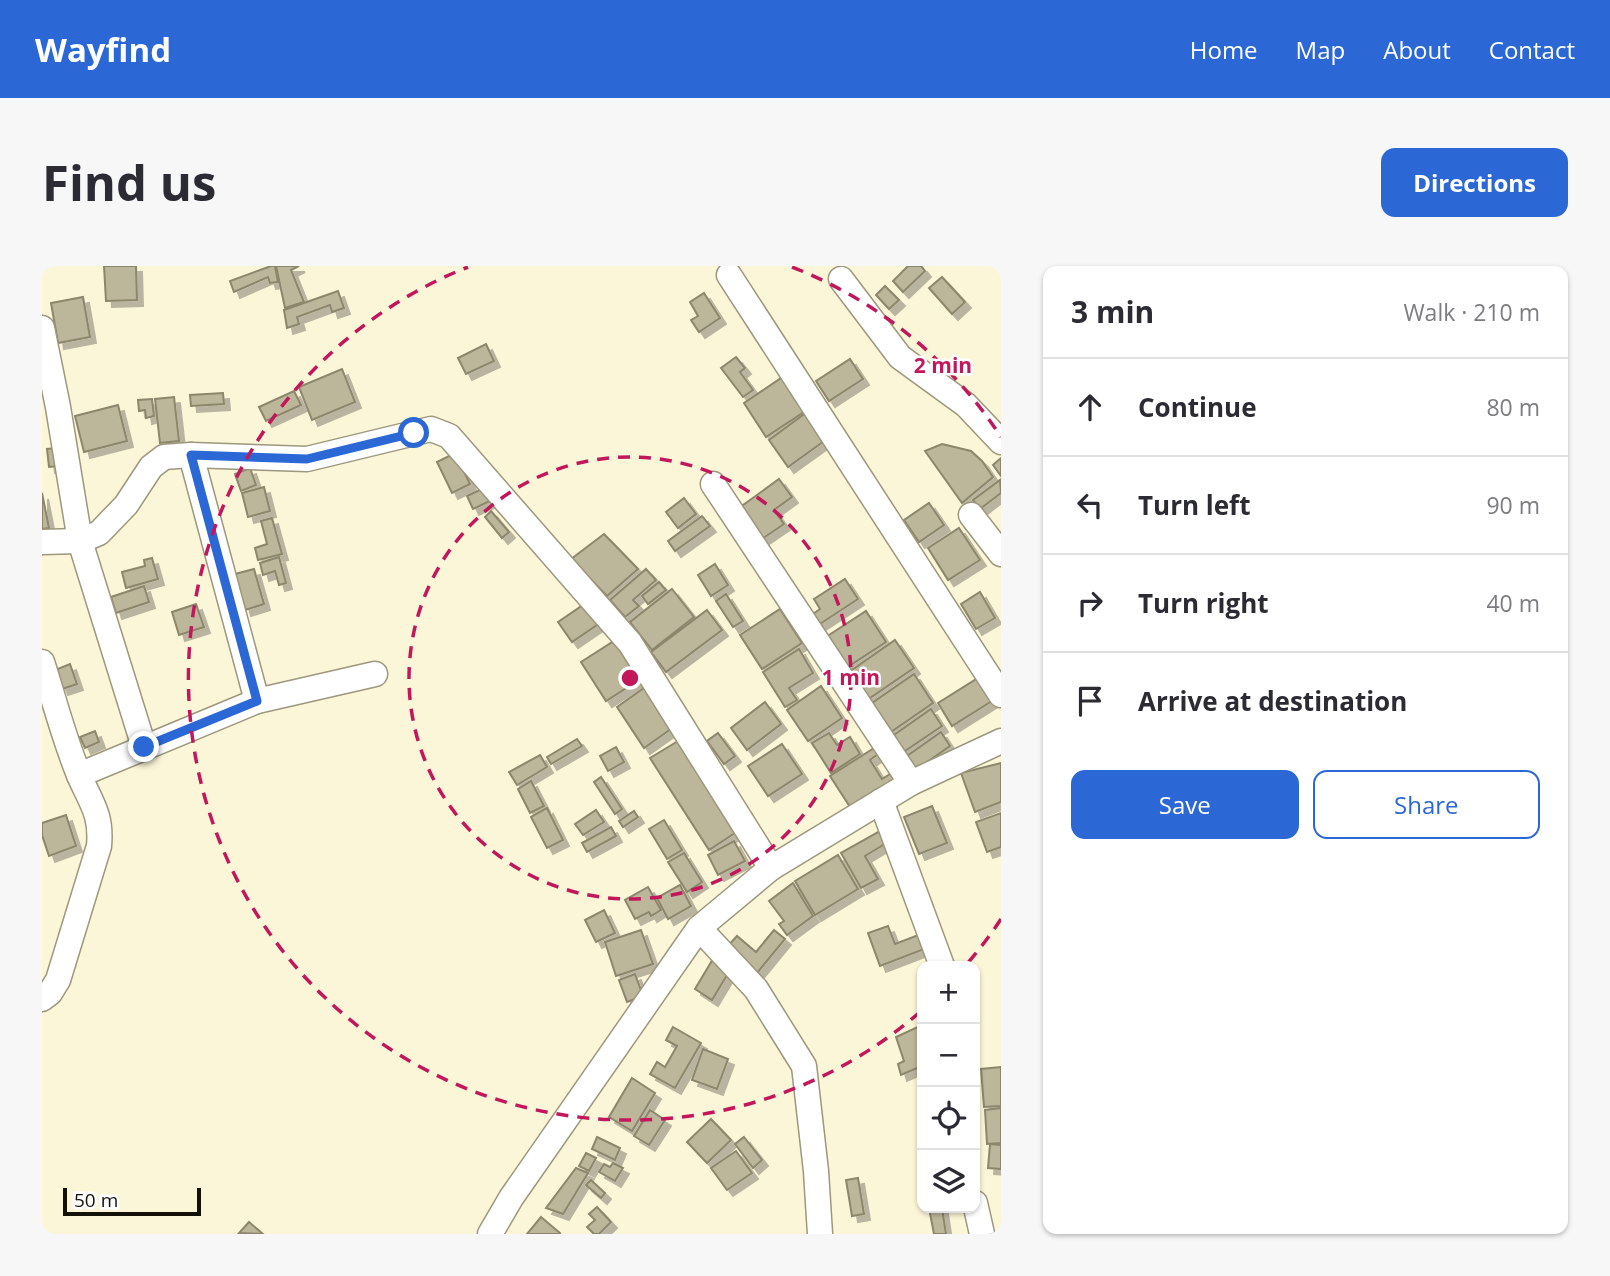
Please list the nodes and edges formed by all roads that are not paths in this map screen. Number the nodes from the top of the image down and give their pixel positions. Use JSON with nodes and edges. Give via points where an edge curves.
{"nodes":[{"id":1,"x":729,"y":275,"type":"dead end"},
{"id":2,"x":841,"y":279,"type":"dead end"},
{"id":3,"x":42,"y":328,"type":"edge"},
{"id":4,"x":1001,"y":442,"type":"edge"},
{"id":5,"x":191,"y":455,"type":"junction"},
{"id":6,"x":713,"y":484,"type":"dead end"},
{"id":7,"x":971,"y":515,"type":"dead end"},
{"id":8,"x":80,"y":541,"type":"junction"},
{"id":9,"x":42,"y":542,"type":"edge"},
{"id":10,"x":1001,"y":554,"type":"edge"},
{"id":11,"x":42,"y":662,"type":"edge"},
{"id":12,"x":375,"y":674,"type":"dead end"},
{"id":13,"x":1001,"y":695,"type":"edge"},
{"id":14,"x":257,"y":701,"type":"junction"},
{"id":15,"x":1001,"y":741,"type":"edge"},
{"id":16,"x":144,"y":747,"type":"junction"},
{"id":17,"x":79,"y":775,"type":"junction"},
{"id":18,"x":911,"y":783,"type":"junction"},
{"id":19,"x":881,"y":801,"type":"junction"},
{"id":20,"x":771,"y":868,"type":"junction"},
{"id":21,"x":699,"y":928,"type":"junction"},
{"id":22,"x":940,"y":961,"type":"edge"},
{"id":23,"x":42,"y":999,"type":"edge"},
{"id":24,"x":977,"y":1213,"type":"edge"},
{"id":25,"x":490,"y":1234,"type":"edge"},
{"id":26,"x":820,"y":1234,"type":"edge"},
{"id":27,"x":982,"y":1234,"type":"edge"}],
"edges":[{"from":1,"to":13,"type":"street"},
{"from":2,"to":4,"type":"street","via":[[900,357],[966,405]]},
{"from":3,"to":8,"type":"street"},
{"from":5,"to":8,"type":"street","via":[[164,457],[151,467],[127,505],[99,533]]},
{"from":5,"to":14,"type":"street"},
{"from":5,"to":20,"type":"street","via":[[307,459],[431,429],[449,436],[630,643]]},
{"from":6,"to":18,"type":"street"},
{"from":7,"to":10,"type":"street"},
{"from":8,"to":9,"type":"street"},
{"from":8,"to":16,"type":"street"},
{"from":11,"to":17,"type":"street"},
{"from":12,"to":14,"type":"street"},
{"from":14,"to":16,"type":"street"},
{"from":15,"to":18,"type":"street"},
{"from":16,"to":17,"type":"street"},
{"from":17,"to":23,"type":"street","via":[[98,811],[99,846],[58,980]]},
{"from":18,"to":19,"type":"street"},
{"from":19,"to":20,"type":"street"},
{"from":19,"to":22,"type":"street"},
{"from":20,"to":21,"type":"street"},
{"from":21,"to":25,"type":"street"},
{"from":21,"to":26,"type":"street","via":[[756,989],[804,1066]]},
{"from":24,"to":27,"type":"street"}]}
